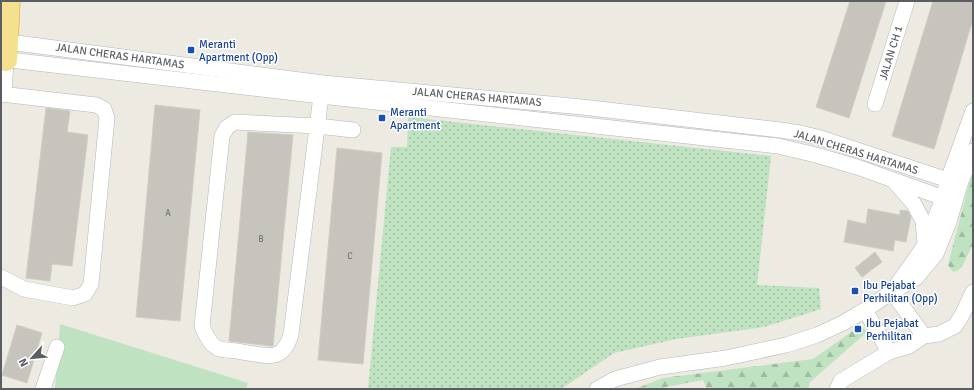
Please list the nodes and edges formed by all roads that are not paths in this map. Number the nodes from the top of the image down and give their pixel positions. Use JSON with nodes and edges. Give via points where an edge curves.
{"nodes":[{"id":1,"x":9,"y":1,"type":"edge"},
{"id":2,"x":907,"y":1,"type":"edge"},
{"id":3,"x":4,"y":50,"type":"edge"},
{"id":4,"x":322,"y":90,"type":"junction"},
{"id":5,"x":2,"y":94,"type":"edge"},
{"id":6,"x":875,"y":104,"type":"dead end"},
{"id":7,"x":582,"y":107,"type":"junction"},
{"id":8,"x":973,"y":111,"type":"edge"},
{"id":9,"x":580,"y":125,"type":"junction"},
{"id":10,"x":317,"y":126,"type":"junction"},
{"id":11,"x":353,"y":130,"type":"dead end"},
{"id":12,"x":973,"y":151,"type":"edge"},
{"id":13,"x":861,"y":152,"type":"junction"},
{"id":14,"x":857,"y":167,"type":"junction"},
{"id":15,"x":893,"y":180,"type":"junction"},
{"id":16,"x":954,"y":182,"type":"junction"},
{"id":17,"x":949,"y":200,"type":"junction"},
{"id":18,"x":925,"y":245,"type":"junction"},
{"id":19,"x":1,"y":277,"type":"edge"},
{"id":20,"x":892,"y":292,"type":"junction"},
{"id":21,"x":973,"y":292,"type":"edge"},
{"id":22,"x":865,"y":310,"type":"junction"},
{"id":23,"x":924,"y":336,"type":"junction"},
{"id":24,"x":57,"y":347,"type":"dead end"},
{"id":25,"x":890,"y":352,"type":"junction"},
{"id":26,"x":43,"y":389,"type":"edge"},
{"id":27,"x":597,"y":389,"type":"edge"},
{"id":28,"x":838,"y":389,"type":"edge"}],
"edges":[{"from":1,"to":3,"type":"highway"},
{"from":2,"to":6,"type":"street","name":"JALAN CH 1"},
{"from":3,"to":4,"type":"street","name":"JALAN CHERAS HARTAMAS"},
{"from":3,"to":5,"type":"street"},
{"from":4,"to":7,"type":"street","name":"JALAN CHERAS HARTAMAS"},
{"from":4,"to":9,"type":"street","name":"JALAN CHERAS HARTAMAS"},
{"from":4,"to":10,"type":"street"},
{"from":5,"to":19,"type":"street","via":[[96,105],[104,109],[107,118],[91,284],[85,294],[74,298],[24,289]]},
{"from":7,"to":9,"type":"street"},
{"from":7,"to":13,"type":"street","name":"JALAN CHERAS HARTAMAS","via":[[793,132],[821,138]]},
{"from":8,"to":16,"type":"street"},
{"from":9,"to":14,"type":"street","name":"JALAN CHERAS HARTAMAS","via":[[778,146]]},
{"from":10,"to":10,"type":"street","via":[[288,344],[273,356],[218,348],[207,338],[202,326],[222,136],[227,127],[235,122]]},
{"from":10,"to":11,"type":"street"},
{"from":12,"to":16,"type":"street"},
{"from":13,"to":14,"type":"street"},
{"from":13,"to":16,"type":"street","name":"JALAN CHERAS HARTAMAS"},
{"from":14,"to":15,"type":"street","name":"JALAN CHERAS HARTAMAS"},
{"from":15,"to":17,"type":"street","name":"JALAN CHERAS HARTAMAS"},
{"from":15,"to":18,"type":"street","via":[[914,204],[922,221]]},
{"from":16,"to":17,"type":"street"},
{"from":17,"to":18,"type":"street"},
{"from":17,"to":20,"type":"street","via":[[949,222],[936,254],[916,278]]},
{"from":18,"to":20,"type":"street"},
{"from":20,"to":22,"type":"street"},
{"from":20,"to":23,"type":"street"},
{"from":21,"to":23,"type":"street","via":[[955,326],[939,334]]},
{"from":22,"to":25,"type":"street"},
{"from":22,"to":27,"type":"street","via":[[817,335],[726,358],[660,367],[615,379]]},
{"from":23,"to":25,"type":"street","via":[[909,346]]},
{"from":24,"to":26,"type":"street"},
{"from":25,"to":28,"type":"street","via":[[841,381]]}]}
